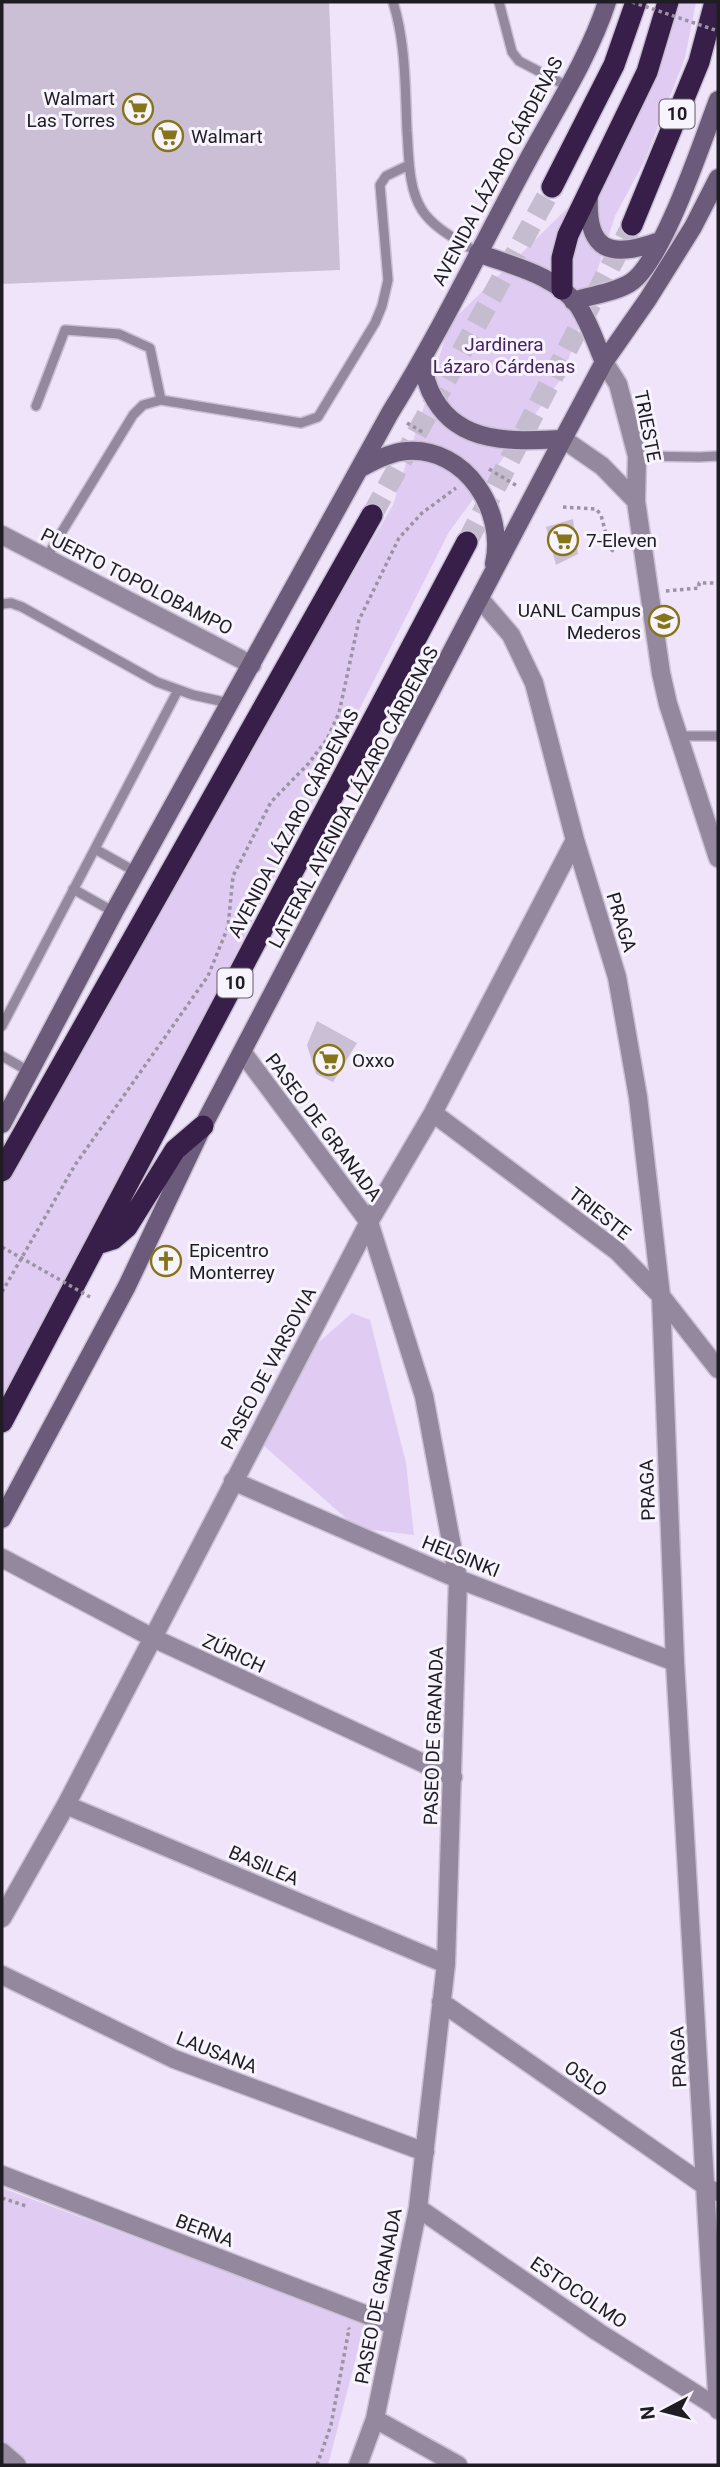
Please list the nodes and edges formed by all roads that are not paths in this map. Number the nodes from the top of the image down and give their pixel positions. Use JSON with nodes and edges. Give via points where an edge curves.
{"nodes":[{"id":1,"x":393,"y":2,"type":"edge"},
{"id":2,"x":499,"y":2,"type":"edge"},
{"id":3,"x":607,"y":2,"type":"edge"},
{"id":4,"x":634,"y":2,"type":"edge"},
{"id":5,"x":668,"y":2,"type":"edge"},
{"id":6,"x":715,"y":2,"type":"edge"},
{"id":7,"x":567,"y":86,"type":"junction"},
{"id":8,"x":718,"y":100,"type":"edge"},
{"id":9,"x":409,"y":165,"type":"junction"},
{"id":10,"x":718,"y":178,"type":"edge"},
{"id":11,"x":552,"y":187,"type":"tunnel mouth"},
{"id":12,"x":589,"y":195,"type":"junction"},
{"id":13,"x":632,"y":225,"type":"tunnel mouth"},
{"id":14,"x":660,"y":241,"type":"junction"},
{"id":15,"x":478,"y":253,"type":"junction"},
{"id":16,"x":568,"y":295,"type":"junction"},
{"id":17,"x":424,"y":359,"type":"junction"},
{"id":18,"x":604,"y":362,"type":"junction"},
{"id":19,"x":161,"y":400,"type":"junction"},
{"id":20,"x":36,"y":406,"type":"dead end"},
{"id":21,"x":563,"y":439,"type":"junction"},
{"id":22,"x":637,"y":456,"type":"junction"},
{"id":23,"x":718,"y":456,"type":"edge"},
{"id":24,"x":361,"y":469,"type":"junction"},
{"id":25,"x":636,"y":501,"type":"junction"},
{"id":26,"x":372,"y":515,"type":"tunnel mouth"},
{"id":27,"x":2,"y":535,"type":"edge"},
{"id":28,"x":467,"y":542,"type":"tunnel mouth"},
{"id":29,"x":46,"y":558,"type":"junction"},
{"id":30,"x":491,"y":578,"type":"junction"},
{"id":31,"x":480,"y":599,"type":"junction"},
{"id":32,"x":2,"y":604,"type":"edge"},
{"id":33,"x":252,"y":665,"type":"junction"},
{"id":34,"x":178,"y":690,"type":"junction"},
{"id":35,"x":231,"y":704,"type":"junction"},
{"id":36,"x":677,"y":736,"type":"junction"},
{"id":37,"x":718,"y":736,"type":"edge"},
{"id":38,"x":575,"y":839,"type":"junction"},
{"id":39,"x":95,"y":849,"type":"junction"},
{"id":40,"x":718,"y":858,"type":"edge"},
{"id":41,"x":136,"y":872,"type":"junction"},
{"id":42,"x":74,"y":889,"type":"junction"},
{"id":43,"x":114,"y":912,"type":"junction"},
{"id":44,"x":2,"y":1026,"type":"edge"},
{"id":45,"x":243,"y":1053,"type":"junction"},
{"id":46,"x":2,"y":1056,"type":"edge"},
{"id":47,"x":30,"y":1072,"type":"junction"},
{"id":48,"x":433,"y":1113,"type":"junction"},
{"id":49,"x":2,"y":1124,"type":"edge"},
{"id":50,"x":203,"y":1126,"type":"junction"},
{"id":51,"x":2,"y":1171,"type":"edge"},
{"id":52,"x":369,"y":1222,"type":"junction"},
{"id":53,"x":97,"y":1244,"type":"junction"},
{"id":54,"x":661,"y":1296,"type":"junction"},
{"id":55,"x":718,"y":1369,"type":"edge"},
{"id":56,"x":2,"y":1422,"type":"edge"},
{"id":57,"x":233,"y":1481,"type":"junction"},
{"id":58,"x":2,"y":1519,"type":"edge"},
{"id":59,"x":2,"y":1559,"type":"edge"},
{"id":60,"x":458,"y":1579,"type":"junction"},
{"id":61,"x":153,"y":1639,"type":"junction"},
{"id":62,"x":676,"y":1662,"type":"junction"},
{"id":63,"x":453,"y":1777,"type":"junction"},
{"id":64,"x":66,"y":1805,"type":"junction"},
{"id":65,"x":2,"y":1918,"type":"edge"},
{"id":66,"x":446,"y":1964,"type":"junction"},
{"id":67,"x":2,"y":1975,"type":"edge"},
{"id":68,"x":441,"y":2003,"type":"junction"},
{"id":69,"x":425,"y":2152,"type":"junction"},
{"id":70,"x":2,"y":2175,"type":"edge"},
{"id":71,"x":713,"y":2191,"type":"edge"},
{"id":72,"x":418,"y":2208,"type":"junction"},
{"id":73,"x":393,"y":2325,"type":"junction"},
{"id":74,"x":718,"y":2409,"type":"edge"},
{"id":75,"x":375,"y":2419,"type":"junction"},
{"id":76,"x":2,"y":2452,"type":"edge"},
{"id":77,"x":18,"y":2465,"type":"edge"},
{"id":78,"x":358,"y":2465,"type":"edge"},
{"id":79,"x":458,"y":2465,"type":"edge"}],
"edges":[{"from":1,"to":9,"type":"lane","via":[[401,29]]},
{"from":2,"to":7,"type":"lane","via":[[519,61]]},
{"from":3,"to":7,"type":"main road","name":"AVENIDA LÁZARO CÁRDENAS"},
{"from":4,"to":11,"type":"highway","via":[[614,65]]},
{"from":5,"to":12,"type":"highway","via":[[647,72]]},
{"from":6,"to":13,"type":"highway","number":"10","via":[[699,62]]},
{"from":7,"to":15,"type":"main road","name":"AVENIDA LÁZARO CÁRDENAS"},
{"from":8,"to":14,"type":"main road"},
{"from":9,"to":15,"type":"lane","via":[[423,211]]},
{"from":9,"to":19,"type":"lane","via":[[386,176],[380,185],[388,280],[382,306],[318,416],[301,423]]},
{"from":10,"to":18,"type":"main road","name":"LATERAL AVENIDA LÁZARO CÁRDENAS","via":[[693,227]]},
{"from":12,"to":14,"type":"main road","via":[[592,232],[609,249],[626,251]]},
{"from":12,"to":16,"type":"highway","via":[[564,247],[561,271]]},
{"from":14,"to":16,"type":"main road","via":[[648,266],[632,282]]},
{"from":15,"to":16,"type":"main road","via":[[540,276]]},
{"from":15,"to":17,"type":"main road","name":"AVENIDA LÁZARO CÁRDENAS"},
{"from":16,"to":18,"type":"main road","via":[[585,317]]},
{"from":17,"to":21,"type":"main road","via":[[429,390],[459,426],[504,440]]},
{"from":17,"to":24,"type":"main road"},
{"from":18,"to":21,"type":"main road","name":"LATERAL AVENIDA LÁZARO CÁRDENAS"},
{"from":18,"to":22,"type":"street","name":"TRIESTE","via":[[618,384]]},
{"from":19,"to":20,"type":"lane","via":[[150,348],[120,334],[65,330]]},
{"from":19,"to":29,"type":"lane","via":[[143,405],[133,415]]},
{"from":21,"to":25,"type":"street","via":[[602,466]]},
{"from":21,"to":30,"type":"main road","name":"LATERAL AVENIDA LÁZARO CÁRDENAS"},
{"from":22,"to":23,"type":"lane"},
{"from":22,"to":25,"type":"street","name":"TRIESTE"},
{"from":24,"to":30,"type":"main road","via":[[408,451],[438,457],[469,477],[485,497],[495,526]]},
{"from":24,"to":33,"type":"main road"},
{"from":25,"to":36,"type":"street","name":"TRIESTE","via":[[661,673]]},
{"from":26,"to":51,"type":"highway"},
{"from":27,"to":29,"type":"street","name":"PUERTO TOPOLOBAMPO"},
{"from":28,"to":53,"type":"highway","name":"AVENIDA LÁZARO CÁRDENAS","number":"10"},
{"from":29,"to":33,"type":"street","name":"PUERTO TOPOLOBAMPO"},
{"from":30,"to":31,"type":"main road","name":"LATERAL AVENIDA LÁZARO CÁRDENAS"},
{"from":31,"to":38,"type":"street","name":"PRAGA","via":[[511,635],[534,683]]},
{"from":31,"to":45,"type":"main road","name":"LATERAL AVENIDA LÁZARO CÁRDENAS"},
{"from":32,"to":34,"type":"lane","via":[[23,607]]},
{"from":33,"to":35,"type":"main road"},
{"from":34,"to":35,"type":"lane"},
{"from":34,"to":39,"type":"lane"},
{"from":35,"to":41,"type":"main road"},
{"from":36,"to":37,"type":"lane"},
{"from":36,"to":40,"type":"street","name":"TRIESTE"},
{"from":38,"to":48,"type":"street","name":"PASEO DE VARSOVIA"},
{"from":38,"to":54,"type":"street","name":"PRAGA","via":[[617,977],[638,1097]]},
{"from":39,"to":41,"type":"lane"},
{"from":39,"to":42,"type":"lane"},
{"from":41,"to":43,"type":"main road"},
{"from":42,"to":43,"type":"lane"},
{"from":42,"to":44,"type":"lane"},
{"from":43,"to":47,"type":"main road"},
{"from":45,"to":50,"type":"main road","name":"LATERAL AVENIDA LÁZARO CÁRDENAS"},
{"from":45,"to":52,"type":"street","name":"PASEO DE GRANADA"},
{"from":46,"to":47,"type":"lane"},
{"from":47,"to":49,"type":"main road"},
{"from":48,"to":52,"type":"street","name":"PASEO DE VARSOVIA"},
{"from":48,"to":54,"type":"street","name":"TRIESTE","via":[[617,1251]]},
{"from":50,"to":53,"type":"highway","via":[[175,1150],[127,1227],[113,1239]]},
{"from":50,"to":58,"type":"main road","name":"LATERAL AVENIDA LÁZARO CÁRDENAS","via":[[127,1286]]},
{"from":52,"to":57,"type":"street","name":"PASEO DE VARSOVIA"},
{"from":52,"to":60,"type":"street","name":"PASEO DE GRANADA","via":[[424,1396]]},
{"from":53,"to":56,"type":"highway","name":"AVENIDA LÁZARO CÁRDENAS","number":"10"},
{"from":54,"to":55,"type":"street","name":"TRIESTE"},
{"from":54,"to":62,"type":"street","name":"PRAGA"},
{"from":57,"to":60,"type":"street","name":"HELSINKI"},
{"from":57,"to":61,"type":"street","name":"PASEO DE VARSOVIA"},
{"from":59,"to":61,"type":"street","name":"ZÚRICH"},
{"from":60,"to":62,"type":"street","name":"HELSINKI"},
{"from":60,"to":63,"type":"street","name":"PASEO DE GRANADA"},
{"from":61,"to":63,"type":"street","name":"ZÚRICH"},
{"from":61,"to":64,"type":"street","name":"PASEO DE VARSOVIA"},
{"from":62,"to":71,"type":"street","name":"PRAGA"},
{"from":63,"to":66,"type":"street","name":"PASEO DE GRANADA"},
{"from":64,"to":65,"type":"street","name":"PASEO DE VARSOVIA"},
{"from":64,"to":66,"type":"street","name":"BASILEA"},
{"from":66,"to":68,"type":"street","name":"PASEO DE GRANADA"},
{"from":67,"to":69,"type":"street","name":"LAUSANA","via":[[174,2059]]},
{"from":68,"to":69,"type":"street","name":"PASEO DE GRANADA"},
{"from":68,"to":71,"type":"street","name":"OSLO"},
{"from":69,"to":72,"type":"street","name":"PASEO DE GRANADA"},
{"from":70,"to":73,"type":"street","name":"BERNA"},
{"from":71,"to":74,"type":"street","name":"PRAGA"},
{"from":72,"to":73,"type":"street","name":"PASEO DE GRANADA"},
{"from":72,"to":74,"type":"street","name":"ESTOCOLMO"},
{"from":73,"to":75,"type":"street","name":"PASEO DE GRANADA"},
{"from":75,"to":78,"type":"street","name":"PASEO DE GRANADA"},
{"from":75,"to":79,"type":"street"},
{"from":76,"to":77,"type":"street"}]}
